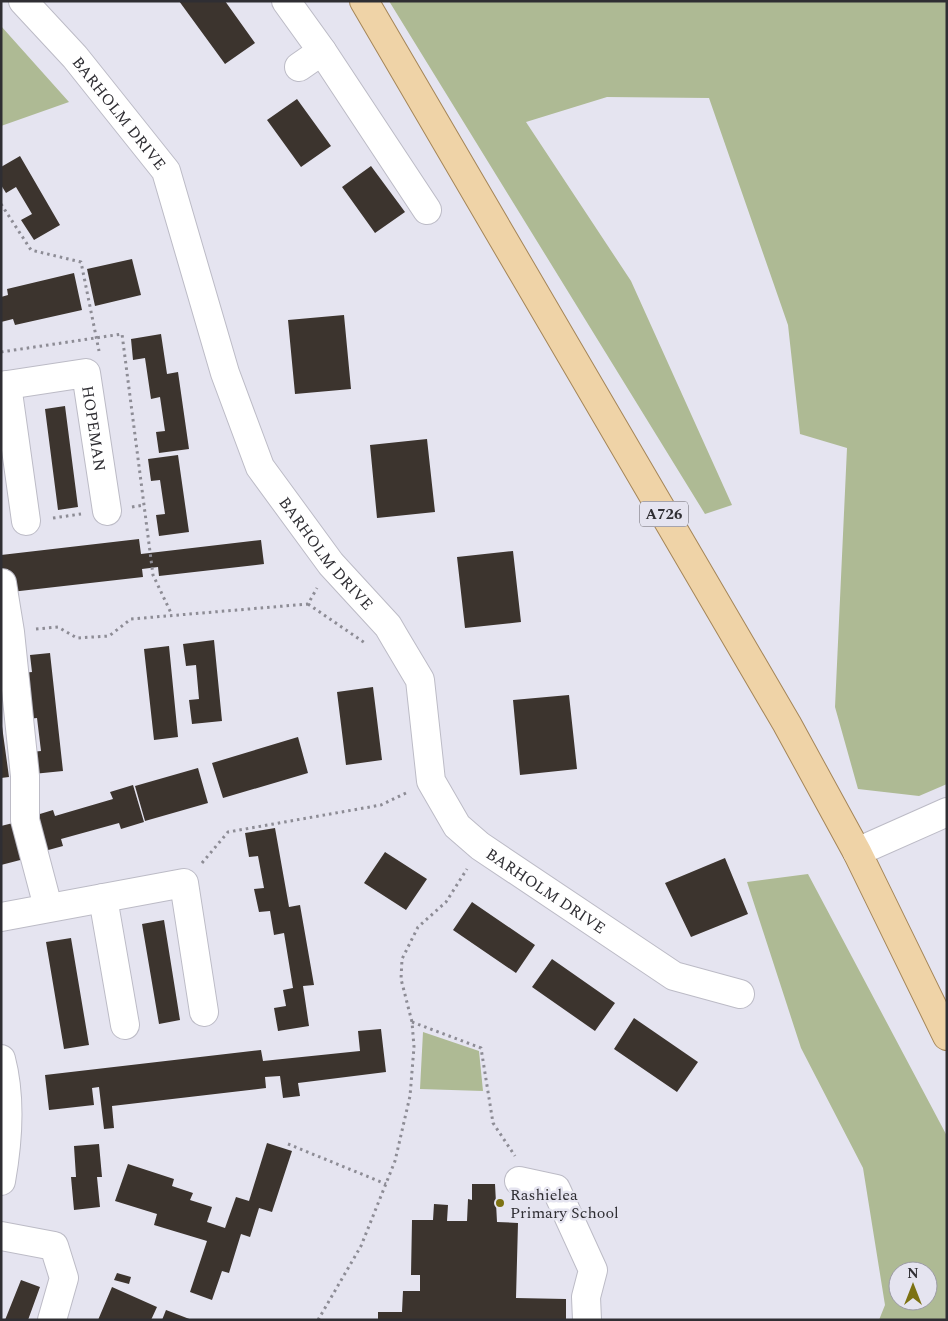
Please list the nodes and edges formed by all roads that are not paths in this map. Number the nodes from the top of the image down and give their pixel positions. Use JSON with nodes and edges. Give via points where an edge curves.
{"nodes":[{"id":1,"x":23,"y":1,"type":"edge"},
{"id":2,"x":286,"y":1,"type":"edge"},
{"id":3,"x":364,"y":1,"type":"edge"},
{"id":4,"x":322,"y":51,"type":"junction"},
{"id":5,"x":299,"y":68,"type":"dead end"},
{"id":6,"x":426,"y":210,"type":"dead end"},
{"id":7,"x":4,"y":385,"type":"edge"},
{"id":8,"x":107,"y":511,"type":"road end"},
{"id":9,"x":26,"y":521,"type":"road end"},
{"id":10,"x":2,"y":583,"type":"edge"},
{"id":11,"x":947,"y":812,"type":"edge"},
{"id":12,"x":858,"y":852,"type":"junction"},
{"id":13,"x":103,"y":898,"type":"junction"},
{"id":14,"x":48,"y":908,"type":"junction"},
{"id":15,"x":1,"y":917,"type":"edge"},
{"id":16,"x":740,"y":994,"type":"dead end"},
{"id":17,"x":204,"y":1012,"type":"dead end"},
{"id":18,"x":125,"y":1025,"type":"dead end"},
{"id":19,"x":947,"y":1036,"type":"edge"},
{"id":20,"x":3,"y":1074,"type":"edge"},
{"id":21,"x":1,"y":1181,"type":"edge"},
{"id":22,"x":519,"y":1181,"type":"road end"},
{"id":23,"x":1,"y":1236,"type":"edge"},
{"id":24,"x":52,"y":1320,"type":"edge"},
{"id":25,"x":587,"y":1320,"type":"edge"}],
"edges":[{"from":1,"to":16,"type":"street","name":"BARHOLM DRIVE","via":[[75,57],[166,171],[225,374],[260,467],[331,564],[388,626],[420,680],[431,781],[457,826],[480,846],[674,976]]},
{"from":2,"to":4,"type":"street"},
{"from":3,"to":12,"type":"main road","number":"A726","via":[[787,724]]},
{"from":4,"to":5,"type":"street"},
{"from":4,"to":6,"type":"street"},
{"from":7,"to":8,"type":"street","name":"HOPEMAN","via":[[86,373]]},
{"from":7,"to":9,"type":"street"},
{"from":10,"to":14,"type":"street","via":[[25,776],[25,820]]},
{"from":11,"to":12,"type":"street"},
{"from":12,"to":19,"type":"main road","number":"A726"},
{"from":13,"to":14,"type":"street"},
{"from":13,"to":17,"type":"street","via":[[184,883]]},
{"from":13,"to":18,"type":"street"},
{"from":14,"to":15,"type":"street"},
{"from":20,"to":21,"type":"street","via":[[4,1164]]},
{"from":22,"to":25,"type":"street","via":[[556,1189],[593,1270],[586,1297]]},
{"from":23,"to":24,"type":"street","via":[[54,1246],[64,1278]]}]}
